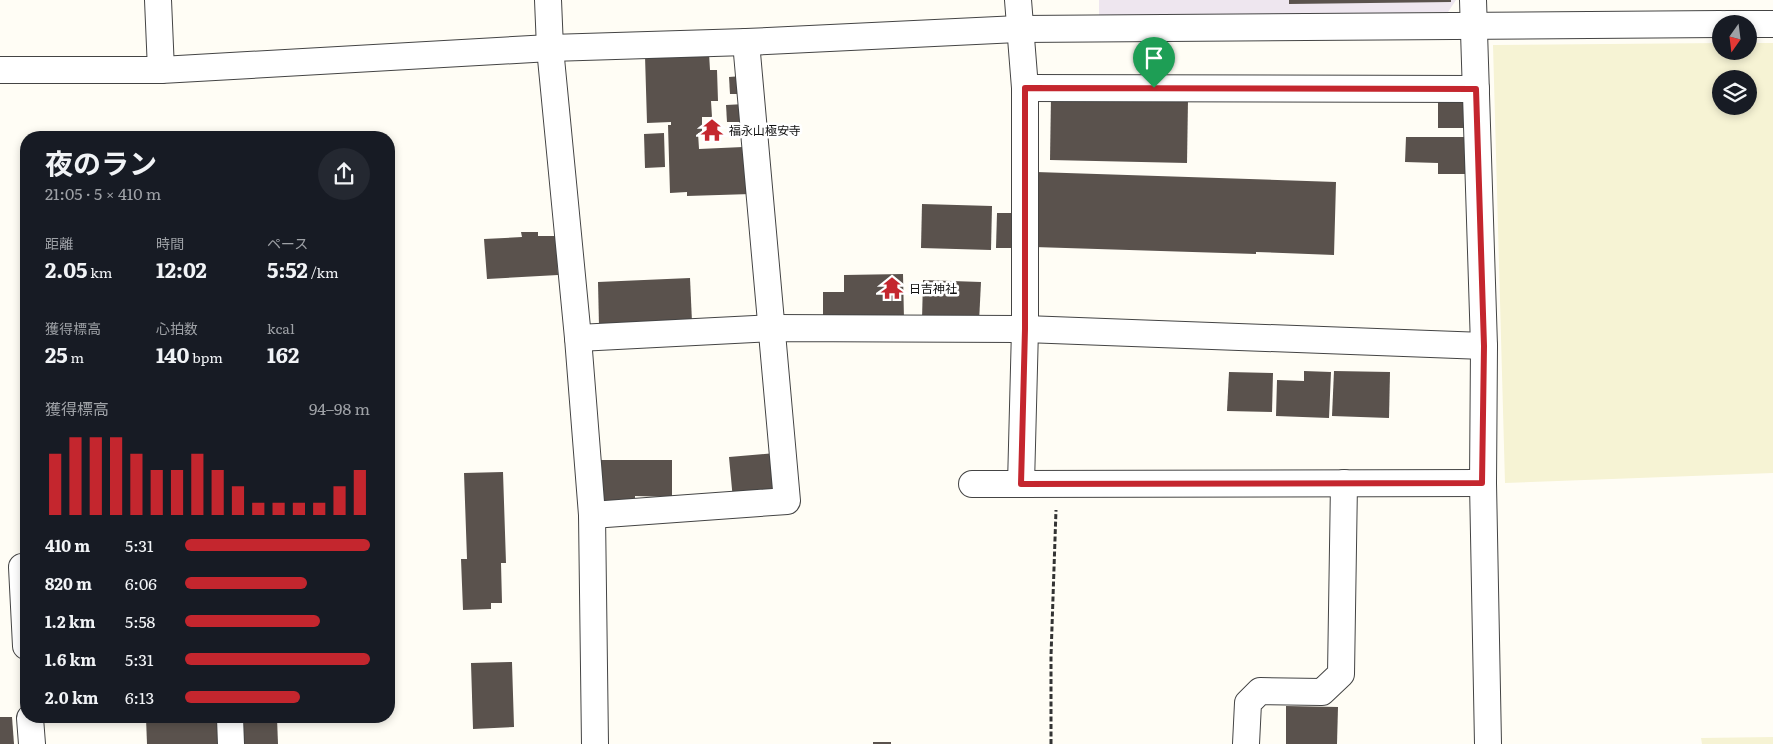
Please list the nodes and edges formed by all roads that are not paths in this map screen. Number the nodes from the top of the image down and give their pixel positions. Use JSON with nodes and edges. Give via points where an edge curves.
{"nodes":[{"id":1,"x":158,"y":0,"type":"edge"},
{"id":2,"x":548,"y":0,"type":"edge"},
{"id":3,"x":1018,"y":0,"type":"edge"},
{"id":4,"x":1474,"y":12,"type":"edge"},
{"id":5,"x":1712,"y":24,"type":"edge"},
{"id":6,"x":1758,"y":24,"type":"edge"},
{"id":7,"x":1773,"y":24,"type":"edge"},
{"id":8,"x":1020,"y":30,"type":"junction"},
{"id":9,"x":746,"y":42,"type":"junction"},
{"id":10,"x":550,"y":48,"type":"junction"},
{"id":11,"x":0,"y":70,"type":"edge"},
{"id":12,"x":161,"y":70,"type":"junction"},
{"id":13,"x":1025,"y":88,"type":"junction"},
{"id":14,"x":1476,"y":89,"type":"junction"},
{"id":15,"x":772,"y":328,"type":"junction"},
{"id":16,"x":1025,"y":329,"type":"junction"},
{"id":17,"x":578,"y":338,"type":"junction"},
{"id":18,"x":1484,"y":346,"type":"junction"},
{"id":19,"x":1344,"y":483,"type":"junction"},
{"id":20,"x":1482,"y":483,"type":"junction"},
{"id":21,"x":972,"y":484,"type":"dead end"},
{"id":22,"x":1021,"y":484,"type":"junction"},
{"id":23,"x":592,"y":515,"type":"junction"},
{"id":24,"x":30,"y":723,"type":"edge"},
{"id":25,"x":230,"y":723,"type":"edge"},
{"id":26,"x":32,"y":744,"type":"edge"},
{"id":27,"x":231,"y":744,"type":"edge"},
{"id":28,"x":595,"y":744,"type":"edge"},
{"id":29,"x":1246,"y":744,"type":"edge"},
{"id":30,"x":1488,"y":744,"type":"edge"}],
"edges":[{"from":1,"to":12,"type":"street"},
{"from":2,"to":10,"type":"street"},
{"from":3,"to":8,"type":"street"},
{"from":4,"to":5,"type":"street"},
{"from":4,"to":8,"type":"street"},
{"from":4,"to":14,"type":"street"},
{"from":6,"to":7,"type":"street"},
{"from":8,"to":9,"type":"street"},
{"from":8,"to":13,"type":"street"},
{"from":9,"to":10,"type":"street"},
{"from":9,"to":15,"type":"street"},
{"from":10,"to":12,"type":"street"},
{"from":10,"to":17,"type":"street"},
{"from":11,"to":12,"type":"street"},
{"from":13,"to":14,"type":"street"},
{"from":13,"to":16,"type":"street"},
{"from":14,"to":18,"type":"street"},
{"from":15,"to":16,"type":"street"},
{"from":15,"to":17,"type":"street"},
{"from":15,"to":23,"type":"street","via":[[787,501]]},
{"from":16,"to":18,"type":"street"},
{"from":16,"to":22,"type":"street"},
{"from":17,"to":23,"type":"street"},
{"from":18,"to":20,"type":"street"},
{"from":19,"to":20,"type":"street"},
{"from":19,"to":22,"type":"street"},
{"from":19,"to":29,"type":"street","via":[[1341,674],[1322,692],[1260,690],[1248,703]]},
{"from":20,"to":30,"type":"street"},
{"from":21,"to":22,"type":"street"},
{"from":23,"to":28,"type":"street"},
{"from":24,"to":26,"type":"street"},
{"from":25,"to":27,"type":"street"}]}
